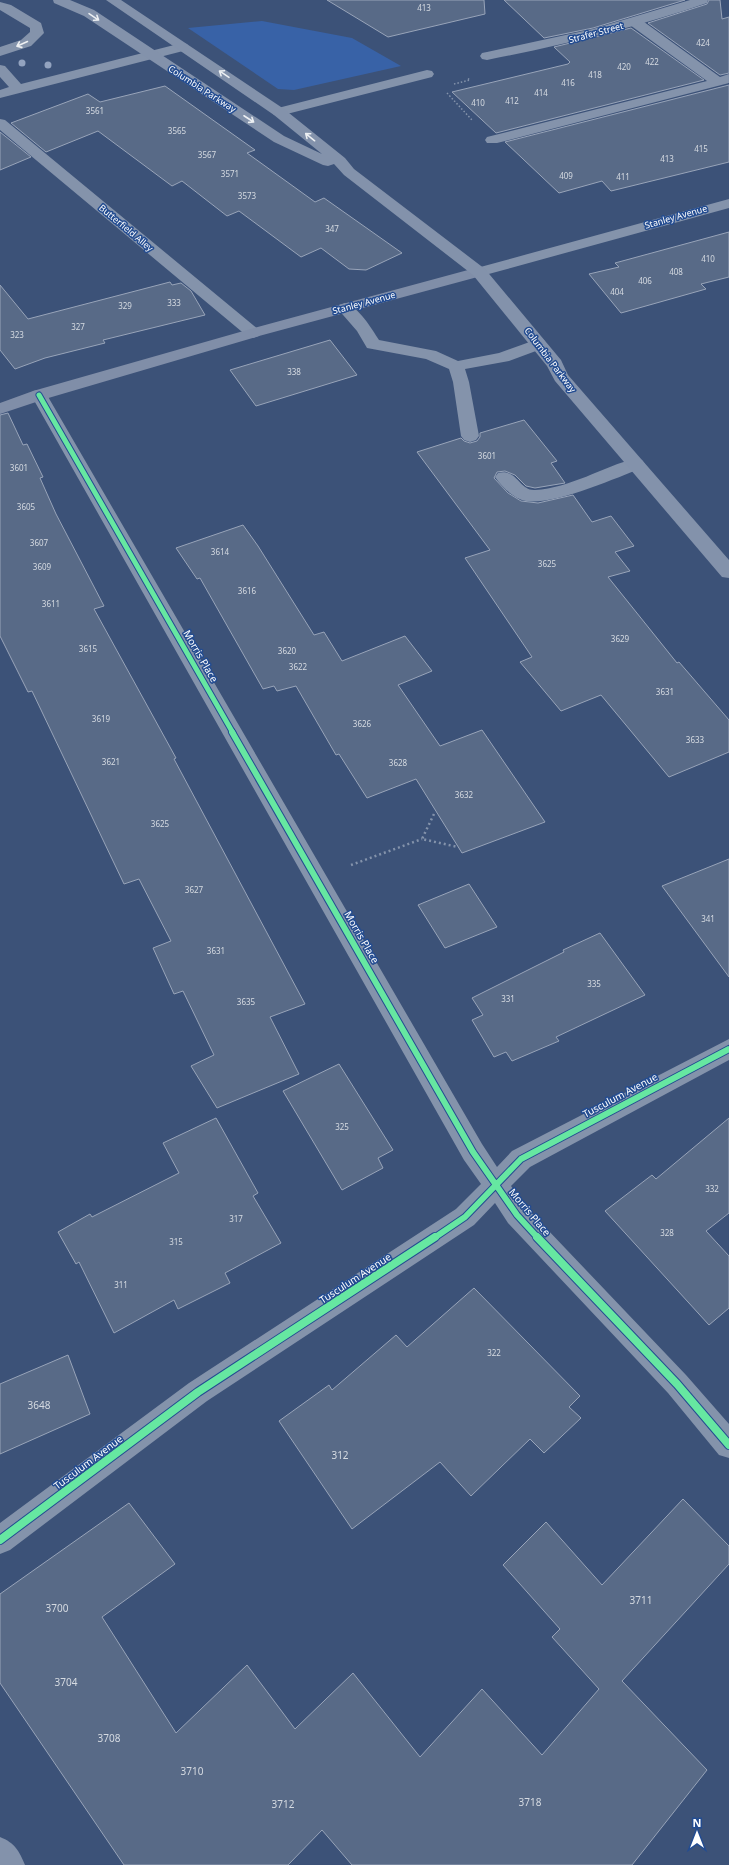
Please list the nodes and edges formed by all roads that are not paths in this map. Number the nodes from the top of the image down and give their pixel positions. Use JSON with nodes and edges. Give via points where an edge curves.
{"nodes":[{"id":1,"x":59,"y":0,"type":"edge"},
{"id":2,"x":112,"y":0,"type":"edge"},
{"id":3,"x":702,"y":0,"type":"edge"},
{"id":4,"x":0,"y":6,"type":"edge"},
{"id":5,"x":635,"y":22,"type":"junction"},
{"id":6,"x":182,"y":47,"type":"junction"},
{"id":7,"x":0,"y":52,"type":"edge"},
{"id":8,"x":151,"y":55,"type":"junction"},
{"id":9,"x":487,"y":56,"type":"dead end"},
{"id":10,"x":0,"y":69,"type":"edge"},
{"id":11,"x":427,"y":74,"type":"dead end"},
{"id":12,"x":724,"y":80,"type":"edge"},
{"id":13,"x":18,"y":89,"type":"junction"},
{"id":14,"x":0,"y":94,"type":"edge"},
{"id":15,"x":279,"y":112,"type":"junction"},
{"id":16,"x":0,"y":123,"type":"edge"},
{"id":17,"x":492,"y":140,"type":"road end"},
{"id":18,"x":349,"y":172,"type":"junction"},
{"id":19,"x":729,"y":203,"type":"edge"},
{"id":20,"x":479,"y":272,"type":"junction"},
{"id":21,"x":345,"y":308,"type":"junction"},
{"id":22,"x":253,"y":332,"type":"junction"},
{"id":23,"x":538,"y":344,"type":"junction"},
{"id":24,"x":456,"y":366,"type":"junction"},
{"id":25,"x":39,"y":395,"type":"junction"},
{"id":26,"x":0,"y":409,"type":"edge"},
{"id":27,"x":470,"y":436,"type":"dead end"},
{"id":28,"x":636,"y":464,"type":"junction"},
{"id":29,"x":504,"y":477,"type":"dead end"},
{"id":30,"x":729,"y":572,"type":"edge"},
{"id":31,"x":729,"y":1049,"type":"edge"},
{"id":32,"x":496,"y":1186,"type":"junction"},
{"id":33,"x":729,"y":1445,"type":"edge"},
{"id":34,"x":0,"y":1540,"type":"edge"},
{"id":35,"x":0,"y":1852,"type":"edge"},
{"id":36,"x":9,"y":1865,"type":"edge"}],
"edges":[{"from":1,"to":8,"type":"main road","name":"Columbia Parkway","one_way":true,"via":[[88,13]]},
{"from":2,"to":6,"type":"main road","name":"Columbia Parkway"},
{"from":3,"to":5,"type":"street","name":"Strafer Street","via":[[663,15]]},
{"from":4,"to":7,"type":"street","one_way":true,"via":[[36,26],[37,33],[26,43]]},
{"from":5,"to":9,"type":"street","name":"Strafer Street","via":[[569,40]]},
{"from":5,"to":12,"type":"street"},
{"from":6,"to":8,"type":"street"},
{"from":15,"to":6,"type":"main road","name":"Columbia Parkway","one_way":true},
{"from":8,"to":13,"type":"street"},
{"from":8,"to":18,"type":"main road","name":"Columbia Parkway","one_way":true,"via":[[279,139]]},
{"from":10,"to":13,"type":"street"},
{"from":11,"to":15,"type":"street"},
{"from":12,"to":17,"type":"street"},
{"from":13,"to":14,"type":"street"},
{"from":18,"to":15,"type":"main road","name":"Columbia Parkway","one_way":true,"via":[[340,161]]},
{"from":16,"to":22,"type":"street","name":"Butterfield Alley"},
{"from":18,"to":20,"type":"main road","name":"Columbia Parkway"},
{"from":19,"to":20,"type":"street","name":"Stanley Avenue"},
{"from":20,"to":21,"type":"street","name":"Stanley Avenue"},
{"from":20,"to":23,"type":"main road","name":"Columbia Parkway"},
{"from":21,"to":22,"type":"street","name":"Stanley Avenue"},
{"from":21,"to":24,"type":"street","via":[[364,329],[373,344],[430,355]]},
{"from":22,"to":25,"type":"street","name":"Stanley Avenue"},
{"from":23,"to":24,"type":"street","via":[[503,357]]},
{"from":23,"to":28,"type":"main road","name":"Columbia Parkway","via":[[555,364],[561,376]]},
{"from":24,"to":27,"type":"street"},
{"from":25,"to":26,"type":"street","name":"Stanley Avenue"},
{"from":25,"to":32,"type":"street","name":"Morris Place","via":[[469,1145]]},
{"from":28,"to":29,"type":"street","via":[[536,497],[526,495]]},
{"from":28,"to":30,"type":"main road","name":"Columbia Parkway"},
{"from":31,"to":32,"type":"street","name":"Tusculum Avenue","via":[[521,1158]]},
{"from":32,"to":33,"type":"street","name":"Morris Place","via":[[517,1215],[677,1384]]},
{"from":32,"to":34,"type":"street","name":"Tusculum Avenue","via":[[465,1218],[198,1392]]},
{"from":35,"to":36,"type":"main road"}]}
